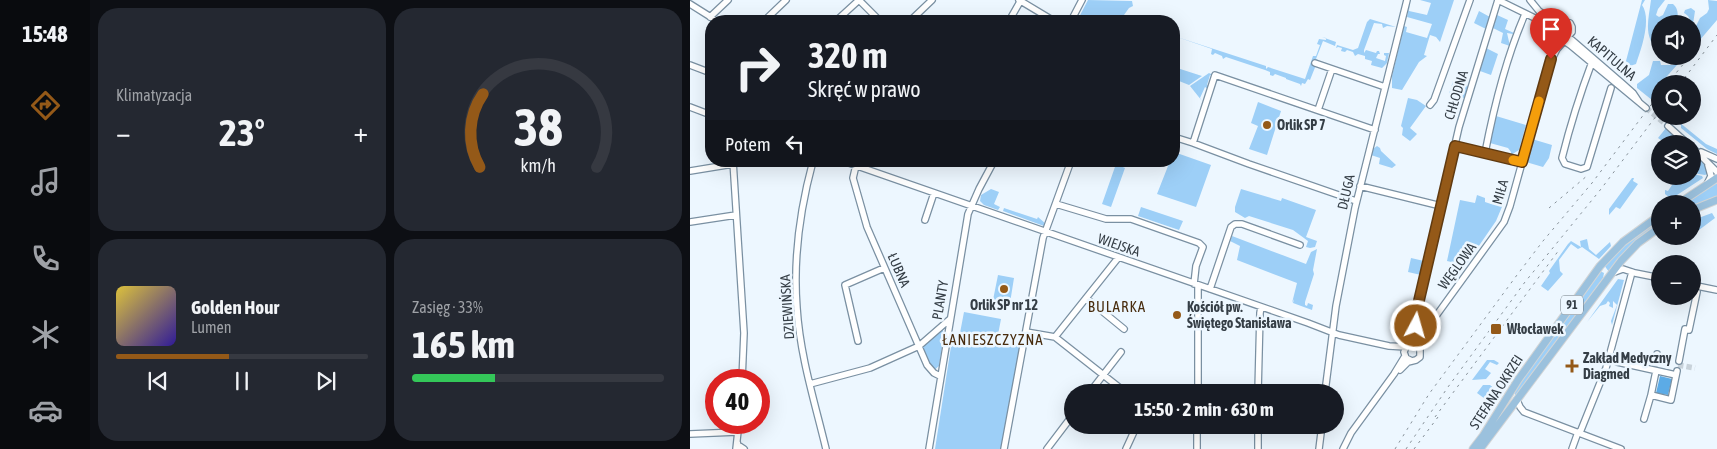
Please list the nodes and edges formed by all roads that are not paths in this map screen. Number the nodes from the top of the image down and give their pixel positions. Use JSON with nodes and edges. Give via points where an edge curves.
{"nodes":[{"id":1,"x":728,"y":0,"type":"edge"},
{"id":2,"x":786,"y":0,"type":"edge"},
{"id":3,"x":859,"y":0,"type":"edge"},
{"id":4,"x":932,"y":0,"type":"edge"},
{"id":5,"x":1020,"y":0,"type":"edge"},
{"id":6,"x":1082,"y":0,"type":"edge"},
{"id":7,"x":1407,"y":0,"type":"edge"},
{"id":8,"x":1470,"y":0,"type":"edge"},
{"id":9,"x":1498,"y":0,"type":"edge"},
{"id":10,"x":1530,"y":0,"type":"edge"},
{"id":11,"x":690,"y":4,"type":"edge"},
{"id":12,"x":1525,"y":14,"type":"junction"},
{"id":13,"x":708,"y":15,"type":"edge"},
{"id":14,"x":711,"y":15,"type":"edge"},
{"id":15,"x":770,"y":15,"type":"edge"},
{"id":16,"x":843,"y":15,"type":"edge"},
{"id":17,"x":874,"y":15,"type":"edge"},
{"id":18,"x":916,"y":15,"type":"edge"},
{"id":19,"x":1012,"y":15,"type":"edge"},
{"id":20,"x":1044,"y":15,"type":"edge"},
{"id":21,"x":1074,"y":15,"type":"edge"},
{"id":22,"x":1566,"y":39,"type":"junction"},
{"id":23,"x":1315,"y":62,"type":"dead end"},
{"id":24,"x":1592,"y":62,"type":"junction"},
{"id":25,"x":690,"y":66,"type":"edge"},
{"id":26,"x":1332,"y":69,"type":"junction"},
{"id":27,"x":705,"y":71,"type":"edge"},
{"id":28,"x":1385,"y":88,"type":"junction"},
{"id":29,"x":1611,"y":88,"type":"dead end"},
{"id":30,"x":1639,"y":102,"type":"junction"},
{"id":31,"x":1430,"y":105,"type":"dead end"},
{"id":32,"x":690,"y":107,"type":"edge"},
{"id":33,"x":1646,"y":108,"type":"tunnel mouth"},
{"id":34,"x":1318,"y":110,"type":"junction"},
{"id":35,"x":705,"y":112,"type":"edge"},
{"id":36,"x":1668,"y":126,"type":"tunnel mouth"},
{"id":37,"x":1374,"y":130,"type":"junction"},
{"id":38,"x":1678,"y":135,"type":"edge"},
{"id":39,"x":1180,"y":139,"type":"edge"},
{"id":40,"x":1193,"y":143,"type":"junction"},
{"id":41,"x":1455,"y":146,"type":"junction"},
{"id":42,"x":1701,"y":152,"type":"edge"},
{"id":43,"x":1485,"y":153,"type":"junction"},
{"id":44,"x":1701,"y":155,"type":"joint"},
{"id":45,"x":1717,"y":159,"type":"edge"},
{"id":46,"x":1522,"y":162,"type":"junction"},
{"id":47,"x":714,"y":167,"type":"edge"},
{"id":48,"x":733,"y":167,"type":"edge"},
{"id":49,"x":812,"y":167,"type":"edge"},
{"id":50,"x":855,"y":167,"type":"edge"},
{"id":51,"x":867,"y":167,"type":"edge"},
{"id":52,"x":991,"y":167,"type":"edge"},
{"id":53,"x":1069,"y":167,"type":"edge"},
{"id":54,"x":690,"y":172,"type":"edge"},
{"id":55,"x":1717,"y":172,"type":"edge"},
{"id":56,"x":1717,"y":178,"type":"edge"},
{"id":57,"x":1707,"y":184,"type":"junction"},
{"id":58,"x":1360,"y":186,"type":"junction"},
{"id":59,"x":934,"y":192,"type":"junction"},
{"id":60,"x":1691,"y":195,"type":"edge"},
{"id":61,"x":1717,"y":200,"type":"edge"},
{"id":62,"x":1356,"y":201,"type":"junction"},
{"id":63,"x":1056,"y":204,"type":"junction"},
{"id":64,"x":971,"y":206,"type":"junction"},
{"id":65,"x":1441,"y":206,"type":"junction"},
{"id":66,"x":1701,"y":206,"type":"edge"},
{"id":67,"x":736,"y":215,"type":"junction"},
{"id":68,"x":1506,"y":215,"type":"joint"},
{"id":69,"x":925,"y":220,"type":"dead end"},
{"id":70,"x":1651,"y":221,"type":"edge"},
{"id":71,"x":690,"y":222,"type":"edge"},
{"id":72,"x":1045,"y":232,"type":"junction"},
{"id":73,"x":1651,"y":234,"type":"edge"},
{"id":74,"x":1300,"y":245,"type":"dead end"},
{"id":75,"x":1630,"y":251,"type":"junction"},
{"id":76,"x":1118,"y":258,"type":"junction"},
{"id":77,"x":1600,"y":266,"type":"junction"},
{"id":78,"x":884,"y":268,"type":"junction"},
{"id":79,"x":1632,"y":272,"type":"junction"},
{"id":80,"x":1612,"y":273,"type":"junction"},
{"id":81,"x":1651,"y":276,"type":"edge"},
{"id":82,"x":1606,"y":282,"type":"junction"},
{"id":83,"x":1197,"y":285,"type":"junction"},
{"id":84,"x":1701,"y":287,"type":"edge"},
{"id":85,"x":1210,"y":289,"type":"junction"},
{"id":86,"x":1717,"y":290,"type":"edge"},
{"id":87,"x":1086,"y":298,"type":"junction"},
{"id":88,"x":1694,"y":305,"type":"edge"},
{"id":89,"x":1261,"y":307,"type":"junction"},
{"id":90,"x":950,"y":319,"type":"junction"},
{"id":91,"x":1414,"y":322,"type":"junction"},
{"id":92,"x":1124,"y":328,"type":"dead end"},
{"id":93,"x":1426,"y":329,"type":"junction"},
{"id":94,"x":1026,"y":332,"type":"junction"},
{"id":95,"x":1333,"y":333,"type":"junction"},
{"id":96,"x":1055,"y":337,"type":"junction"},
{"id":97,"x":858,"y":341,"type":"dead end"},
{"id":98,"x":1413,"y":344,"type":"junction"},
{"id":99,"x":919,"y":346,"type":"junction"},
{"id":100,"x":1389,"y":346,"type":"junction"},
{"id":101,"x":1406,"y":347,"type":"junction"},
{"id":102,"x":1420,"y":348,"type":"junction"},
{"id":103,"x":1121,"y":352,"type":"dead end"},
{"id":104,"x":1404,"y":355,"type":"junction"},
{"id":105,"x":1609,"y":358,"type":"junction"},
{"id":106,"x":1412,"y":361,"type":"junction"},
{"id":107,"x":1679,"y":361,"type":"dead end"},
{"id":108,"x":742,"y":369,"type":"edge"},
{"id":109,"x":1656,"y":371,"type":"junction"},
{"id":110,"x":1394,"y":374,"type":"junction"},
{"id":111,"x":1104,"y":375,"type":"junction"},
{"id":112,"x":940,"y":376,"type":"junction"},
{"id":113,"x":810,"y":384,"type":"junction"},
{"id":114,"x":1097,"y":384,"type":"edge"},
{"id":115,"x":1115,"y":384,"type":"edge"},
{"id":116,"x":1198,"y":384,"type":"edge"},
{"id":117,"x":1258,"y":384,"type":"edge"},
{"id":118,"x":1327,"y":384,"type":"edge"},
{"id":119,"x":1515,"y":384,"type":"junction"},
{"id":120,"x":1651,"y":396,"type":"junction"},
{"id":121,"x":1519,"y":398,"type":"junction"},
{"id":122,"x":1644,"y":419,"type":"dead end"},
{"id":123,"x":1064,"y":427,"type":"edge"},
{"id":124,"x":705,"y":433,"type":"edge"},
{"id":125,"x":1579,"y":433,"type":"junction"},
{"id":126,"x":690,"y":434,"type":"edge"},
{"id":127,"x":737,"y":434,"type":"edge"},
{"id":128,"x":1133,"y":434,"type":"edge"},
{"id":129,"x":1197,"y":434,"type":"edge"},
{"id":130,"x":1258,"y":434,"type":"edge"},
{"id":131,"x":1321,"y":434,"type":"edge"},
{"id":132,"x":737,"y":442,"type":"junction"},
{"id":133,"x":736,"y":449,"type":"edge"},
{"id":134,"x":744,"y":449,"type":"edge"},
{"id":135,"x":826,"y":449,"type":"edge"},
{"id":136,"x":929,"y":449,"type":"edge"},
{"id":137,"x":1004,"y":449,"type":"edge"},
{"id":138,"x":1047,"y":449,"type":"edge"},
{"id":139,"x":1126,"y":449,"type":"edge"},
{"id":140,"x":1197,"y":449,"type":"edge"},
{"id":141,"x":1258,"y":449,"type":"edge"},
{"id":142,"x":1319,"y":449,"type":"edge"},
{"id":143,"x":1343,"y":449,"type":"edge"},
{"id":144,"x":1473,"y":449,"type":"edge"},
{"id":145,"x":1480,"y":449,"type":"edge"},
{"id":146,"x":1572,"y":449,"type":"edge"},
{"id":147,"x":1621,"y":449,"type":"edge"}],
"edges":[{"from":1,"to":14,"type":"street"},
{"from":2,"to":15,"type":"street"},
{"from":3,"to":16,"type":"street"},
{"from":3,"to":17,"type":"street"},
{"from":4,"to":18,"type":"street"},
{"from":5,"to":19,"type":"street"},
{"from":5,"to":20,"type":"street"},
{"from":6,"to":21,"type":"street"},
{"from":7,"to":28,"type":"street","name":"DŁUGA"},
{"from":8,"to":31,"type":"street"},
{"from":9,"to":12,"type":"street","name":"KAPITULNA"},
{"from":9,"to":41,"type":"street","name":"CHŁODNA"},
{"from":10,"to":22,"type":"street","via":[[1547,17],[1570,23],[1572,30]]},
{"from":11,"to":13,"type":"street"},
{"from":12,"to":22,"type":"street","name":"KAPITULNA","via":[[1552,27]]},
{"from":12,"to":43,"type":"street","via":[[1492,117]]},
{"from":22,"to":24,"type":"street","name":"KAPITULNA"},
{"from":22,"to":30,"type":"street","name":"KAPITULNA","via":[[1612,73]]},
{"from":22,"to":46,"type":"street","name":"MIŁA","via":[[1549,65]]},
{"from":23,"to":26,"type":"street"},
{"from":24,"to":29,"type":"street","via":[[1562,158],[1565,164],[1581,169],[1587,167]]},
{"from":24,"to":30,"type":"street","name":"KAPITULNA"},
{"from":25,"to":27,"type":"street"},
{"from":26,"to":28,"type":"street"},
{"from":26,"to":34,"type":"street"},
{"from":28,"to":37,"type":"street","name":"DŁUGA"},
{"from":30,"to":33,"type":"street","name":"KAPITULNA"},
{"from":32,"to":35,"type":"street"},
{"from":34,"to":37,"type":"street"},
{"from":34,"to":40,"type":"street","via":[[1215,75]]},
{"from":36,"to":38,"type":"street"},
{"from":37,"to":58,"type":"street","name":"DŁUGA"},
{"from":39,"to":40,"type":"street"},
{"from":40,"to":62,"type":"street"},
{"from":41,"to":43,"type":"street"},
{"from":41,"to":65,"type":"street","name":"CHŁODNA"},
{"from":42,"to":45,"type":"street"},
{"from":43,"to":46,"type":"street"},
{"from":44,"to":55,"type":"street"},
{"from":44,"to":57,"type":"street","via":[[1710,171]]},
{"from":46,"to":68,"type":"street","name":"MIŁA"},
{"from":47,"to":54,"type":"street"},
{"from":48,"to":67,"type":"street"},
{"from":49,"to":113,"type":"street","name":"DZIEWIŃSKA","via":[[802,208],[796,265],[797,308]]},
{"from":50,"to":78,"type":"street","name":"ŁUBNA","via":[[854,182],[867,227]]},
{"from":51,"to":59,"type":"street","name":"WIEJSKA"},
{"from":52,"to":64,"type":"street","name":"PLANTY"},
{"from":53,"to":63,"type":"street"},
{"from":56,"to":57,"type":"main road"},
{"from":57,"to":60,"type":"main road"},
{"from":58,"to":62,"type":"street","name":"DŁUGA"},
{"from":58,"to":65,"type":"street"},
{"from":59,"to":64,"type":"street","name":"WIEJSKA"},
{"from":59,"to":69,"type":"street"},
{"from":61,"to":66,"type":"main road"},
{"from":62,"to":95,"type":"street","name":"DŁUGA"},
{"from":63,"to":72,"type":"street"},
{"from":63,"to":83,"type":"street","via":[[1096,217],[1134,220],[1200,242],[1203,247],[1196,266]]},
{"from":64,"to":72,"type":"street","name":"WIEJSKA"},
{"from":64,"to":90,"type":"street","name":"PLANTY"},
{"from":65,"to":91,"type":"street","name":"CHŁODNA"},
{"from":67,"to":71,"type":"street"},
{"from":67,"to":108,"type":"street","via":[[744,333]]},
{"from":68,"to":93,"type":"street","name":"WĘGLOWA"},
{"from":70,"to":77,"type":"main road","name":"STEFANA OKRZEI","number":"91","via":[[1627,238]]},
{"from":72,"to":76,"type":"street","name":"WIEJSKA"},
{"from":72,"to":94,"type":"street"},
{"from":73,"to":75,"type":"main road","name":"STEFANA OKRZEI","number":"91"},
{"from":74,"to":85,"type":"street","via":[[1235,224],[1231,227]]},
{"from":75,"to":79,"type":"street","via":[[1626,262]]},
{"from":75,"to":80,"type":"main road","name":"STEFANA OKRZEI","number":"91"},
{"from":76,"to":83,"type":"street","name":"WIEJSKA"},
{"from":76,"to":87,"type":"street"},
{"from":77,"to":82,"type":"main road","via":[[1606,272]]},
{"from":77,"to":119,"type":"main road","name":"STEFANA OKRZEI","number":"91"},
{"from":78,"to":97,"type":"street","via":[[845,285]]},
{"from":78,"to":99,"type":"street","name":"ŁUBNA"},
{"from":79,"to":80,"type":"street","via":[[1622,269]]},
{"from":79,"to":81,"type":"street"},
{"from":79,"to":105,"type":"street"},
{"from":80,"to":82,"type":"main road","name":"STEFANA OKRZEI","number":"91"},
{"from":82,"to":121,"type":"main road","name":"STEFANA OKRZEI","number":"91"},
{"from":83,"to":85,"type":"street","name":"WIEJSKA"},
{"from":83,"to":116,"type":"street"},
{"from":84,"to":86,"type":"street"},
{"from":85,"to":89,"type":"street","name":"WIEJSKA"},
{"from":87,"to":92,"type":"street"},
{"from":87,"to":96,"type":"street"},
{"from":88,"to":107,"type":"street","via":[[1689,330],[1685,329]]},
{"from":89,"to":95,"type":"street","name":"WIEJSKA"},
{"from":89,"to":117,"type":"street"},
{"from":90,"to":99,"type":"street"},
{"from":90,"to":112,"type":"street","name":"PLANTY"},
{"from":91,"to":93,"type":"street","via":[[1419,328]]},
{"from":91,"to":98,"type":"street","name":"CHŁODNA"},
{"from":93,"to":98,"type":"street","name":"WĘGLOWA"},
{"from":93,"to":102,"type":"street","name":"WĘGLOWA"},
{"from":94,"to":96,"type":"street"},
{"from":94,"to":137,"type":"street"},
{"from":95,"to":100,"type":"street","name":"WIEJSKA"},
{"from":95,"to":118,"type":"street","name":"DŁUGA"},
{"from":96,"to":111,"type":"street"},
{"from":98,"to":101,"type":"street"},
{"from":98,"to":102,"type":"street"},
{"from":99,"to":112,"type":"street","name":"ŁUBNA","via":[[930,369]]},
{"from":99,"to":113,"type":"street","via":[[870,368]]},
{"from":100,"to":101,"type":"street","name":"WIEJSKA"},
{"from":100,"to":104,"type":"street","name":"WIEJSKA"},
{"from":101,"to":104,"type":"street"},
{"from":102,"to":106,"type":"street","via":[[1420,357]]},
{"from":103,"to":111,"type":"street"},
{"from":104,"to":106,"type":"street"},
{"from":104,"to":110,"type":"street"},
{"from":105,"to":109,"type":"street"},
{"from":105,"to":125,"type":"street"},
{"from":106,"to":110,"type":"street"},
{"from":109,"to":120,"type":"street"},
{"from":109,"to":120,"type":"street","via":[[1676,373],[1671,400]]},
{"from":110,"to":143,"type":"street","via":[[1349,435]]},
{"from":111,"to":114,"type":"street"},
{"from":111,"to":115,"type":"street"},
{"from":112,"to":136,"type":"street","name":"PLANTY"},
{"from":113,"to":135,"type":"street","name":"DZIEWIŃSKA"},
{"from":119,"to":121,"type":"main road","via":[[1513,396]]},
{"from":119,"to":144,"type":"main road","name":"STEFANA OKRZEI","number":"91"},
{"from":120,"to":122,"type":"street"},
{"from":121,"to":125,"type":"street","via":[[1519,406],[1524,412]]},
{"from":121,"to":145,"type":"main road","name":"STEFANA OKRZEI","number":"91"},
{"from":123,"to":138,"type":"street"},
{"from":124,"to":126,"type":"street"},
{"from":125,"to":146,"type":"street"},
{"from":125,"to":147,"type":"street"},
{"from":127,"to":132,"type":"street"},
{"from":128,"to":139,"type":"street"},
{"from":129,"to":140,"type":"street"},
{"from":130,"to":141,"type":"street"},
{"from":131,"to":142,"type":"street"},
{"from":132,"to":133,"type":"street"},
{"from":132,"to":134,"type":"street"}]}
